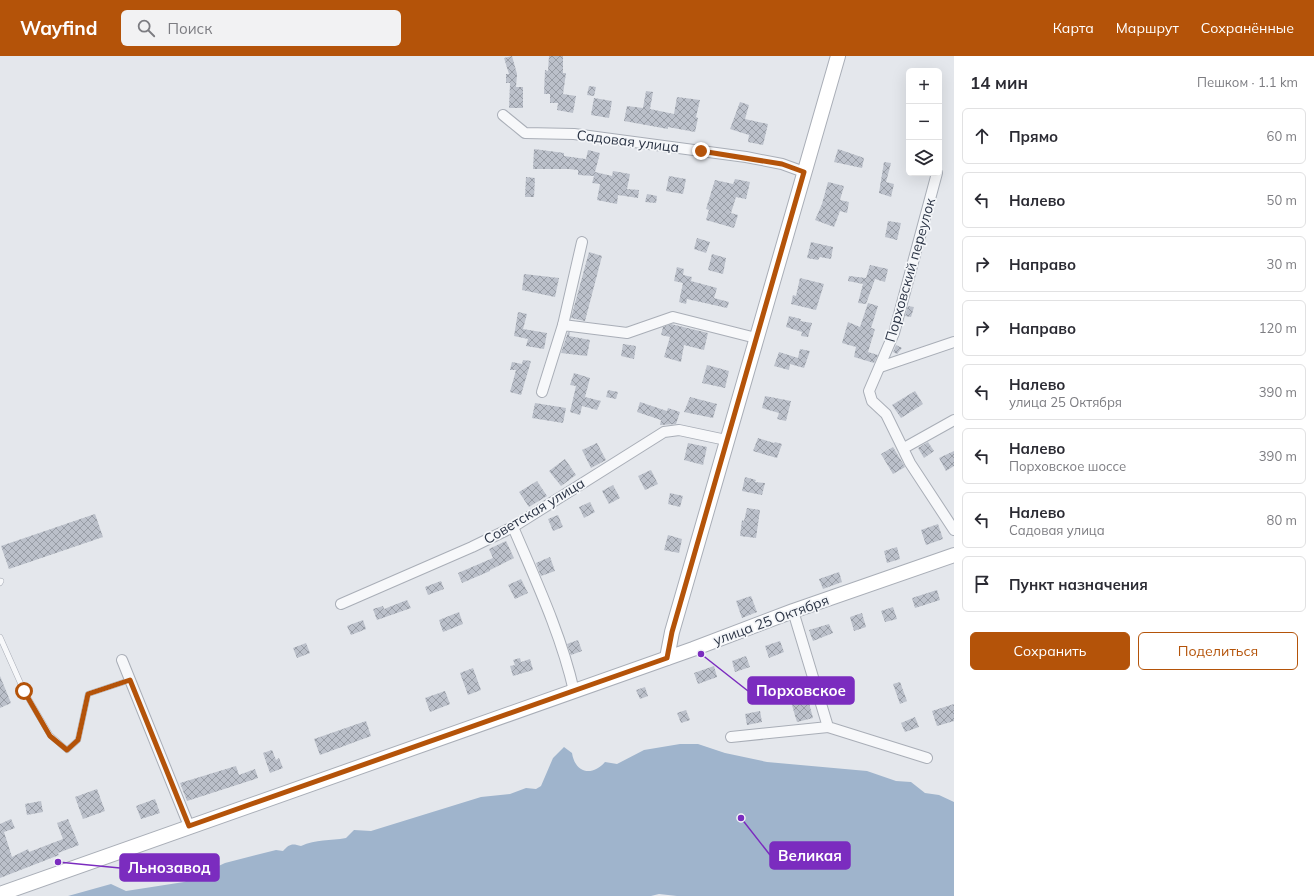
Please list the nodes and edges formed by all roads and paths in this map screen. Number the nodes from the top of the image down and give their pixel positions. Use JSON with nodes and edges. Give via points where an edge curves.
{"nodes":[{"id":1,"x":838,"y":56,"type":"edge"},
{"id":2,"x":503,"y":115,"type":"dead end"},
{"id":3,"x":804,"y":172,"type":"junction"},
{"id":4,"x":936,"y":176,"type":"edge"},
{"id":5,"x":582,"y":242,"type":"dead end"},
{"id":6,"x":563,"y":325,"type":"junction"},
{"id":7,"x":756,"y":338,"type":"junction"},
{"id":8,"x":954,"y":342,"type":"edge"},
{"id":9,"x":880,"y":367,"type":"junction"},
{"id":10,"x":542,"y":392,"type":"dead end"},
{"id":11,"x":954,"y":420,"type":"edge"},
{"id":12,"x":726,"y":440,"type":"junction"},
{"id":13,"x":904,"y":448,"type":"junction"},
{"id":14,"x":513,"y":527,"type":"junction"},
{"id":15,"x":954,"y":530,"type":"edge"},
{"id":16,"x":954,"y":555,"type":"edge"},
{"id":17,"x":341,"y":604,"type":"dead end"},
{"id":18,"x":793,"y":611,"type":"junction"},
{"id":19,"x":0,"y":637,"type":"edge"},
{"id":20,"x":667,"y":658,"type":"junction"},
{"id":21,"x":122,"y":660,"type":"dead end"},
{"id":22,"x":130,"y":680,"type":"junction"},
{"id":23,"x":574,"y":691,"type":"junction"},
{"id":24,"x":828,"y":727,"type":"junction"},
{"id":25,"x":731,"y":737,"type":"dead end"},
{"id":26,"x":927,"y":758,"type":"dead end"},
{"id":27,"x":189,"y":826,"type":"junction"},
{"id":28,"x":0,"y":894,"type":"edge"}],
"edges":[{"from":1,"to":3,"type":"main road"},
{"from":2,"to":3,"type":"street","name":"Садовая улица","via":[[526,133],[574,134],[746,157],[782,164]]},
{"from":3,"to":7,"type":"main road"},
{"from":4,"to":9,"type":"street","name":"Порховский переулок","via":[[894,333]]},
{"from":5,"to":6,"type":"street"},
{"from":6,"to":7,"type":"street","via":[[628,333],[673,317]]},
{"from":6,"to":10,"type":"street"},
{"from":7,"to":12,"type":"main road"},
{"from":8,"to":9,"type":"street"},
{"from":9,"to":13,"type":"street","name":"Порховский переулок","via":[[869,391],[872,401],[886,414]]},
{"from":11,"to":13,"type":"street"},
{"from":12,"to":14,"type":"street","name":"Советская улица","via":[[679,430],[664,432]]},
{"from":12,"to":20,"type":"main road"},
{"from":13,"to":15,"type":"street","name":"Порховский переулок","via":[[910,463]]},
{"from":14,"to":17,"type":"street","name":"Советская улица"},
{"from":14,"to":23,"type":"street","via":[[568,661]]},
{"from":16,"to":18,"type":"main road","name":"улица 25 Октября"},
{"from":18,"to":20,"type":"main road","name":"улица 25 Октября"},
{"from":18,"to":24,"type":"street"},
{"from":19,"to":22,"type":"lane","via":[[24,691],[50,736],[67,750],[78,740],[88,694]]},
{"from":20,"to":23,"type":"main road","name":"улица 25 Октября"},
{"from":21,"to":22,"type":"street"},
{"from":22,"to":27,"type":"street"},
{"from":23,"to":27,"type":"main road","name":"улица 25 Октября"},
{"from":24,"to":25,"type":"street"},
{"from":24,"to":26,"type":"street"},
{"from":27,"to":28,"type":"main road","name":"улица 25 Октября"}]}
